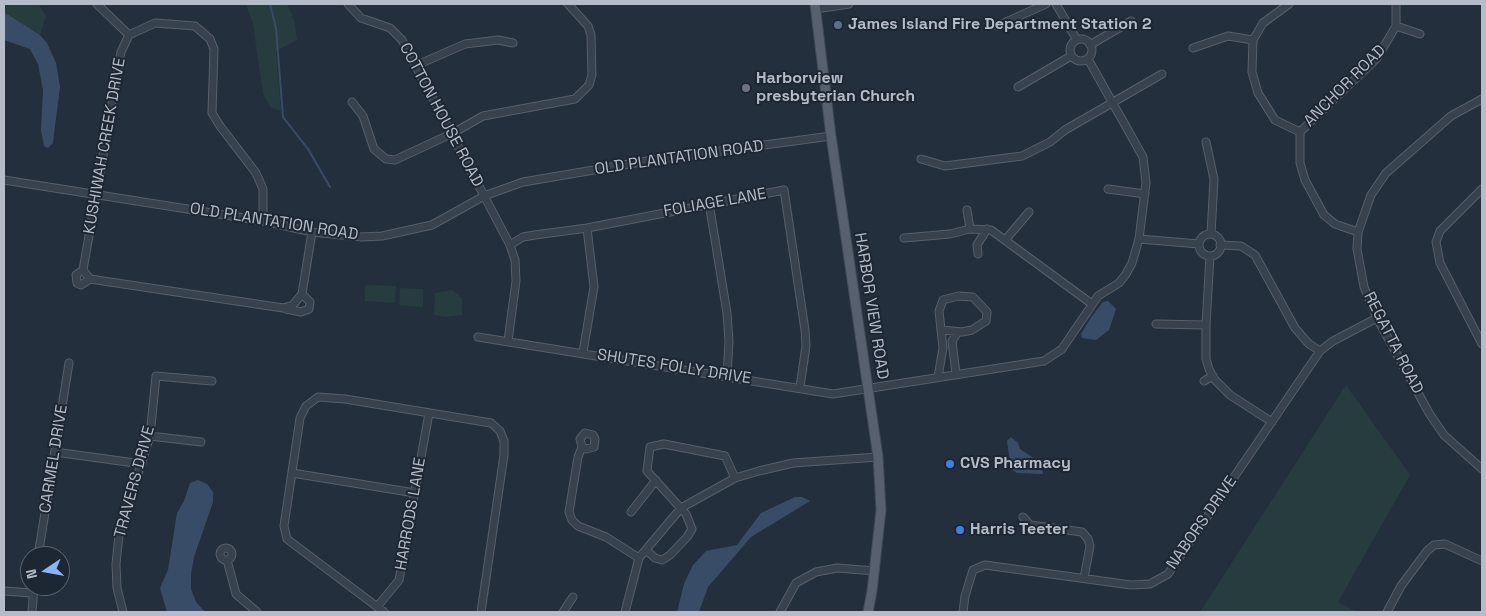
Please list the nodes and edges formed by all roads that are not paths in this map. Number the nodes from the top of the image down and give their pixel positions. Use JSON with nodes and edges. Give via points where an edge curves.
{"nodes":[{"id":1,"x":97,"y":4,"type":"edge"},
{"id":2,"x":348,"y":4,"type":"edge"},
{"id":3,"x":568,"y":4,"type":"edge"},
{"id":4,"x":849,"y":4,"type":"edge"},
{"id":5,"x":1046,"y":4,"type":"edge"},
{"id":6,"x":1056,"y":4,"type":"edge"},
{"id":7,"x":1289,"y":4,"type":"edge"},
{"id":8,"x":1396,"y":4,"type":"edge"},
{"id":9,"x":815,"y":7,"type":"edge"},
{"id":10,"x":1131,"y":21,"type":"dead end"},
{"id":11,"x":997,"y":26,"type":"dead end"},
{"id":12,"x":1396,"y":26,"type":"junction"},
{"id":13,"x":1420,"y":34,"type":"dead end"},
{"id":14,"x":129,"y":35,"type":"junction"},
{"id":15,"x":1077,"y":40,"type":"junction"},
{"id":16,"x":1252,"y":40,"type":"junction"},
{"id":17,"x":513,"y":43,"type":"dead end"},
{"id":18,"x":1090,"y":45,"type":"junction"},
{"id":19,"x":1193,"y":48,"type":"dead end"},
{"id":20,"x":1071,"y":56,"type":"junction"},
{"id":21,"x":1088,"y":59,"type":"junction"},
{"id":22,"x":417,"y":65,"type":"junction"},
{"id":23,"x":1162,"y":74,"type":"dead end"},
{"id":24,"x":1018,"y":87,"type":"dead end"},
{"id":25,"x":1482,"y":99,"type":"edge"},
{"id":26,"x":352,"y":102,"type":"dead end"},
{"id":27,"x":1113,"y":102,"type":"junction"},
{"id":28,"x":1300,"y":132,"type":"junction"},
{"id":29,"x":453,"y":133,"type":"junction"},
{"id":30,"x":831,"y":136,"type":"junction"},
{"id":31,"x":1206,"y":142,"type":"dead end"},
{"id":32,"x":921,"y":159,"type":"dead end"},
{"id":33,"x":4,"y":180,"type":"edge"},
{"id":34,"x":1108,"y":189,"type":"dead end"},
{"id":35,"x":1482,"y":189,"type":"edge"},
{"id":36,"x":98,"y":193,"type":"junction"},
{"id":37,"x":1145,"y":194,"type":"junction"},
{"id":38,"x":484,"y":196,"type":"junction"},
{"id":39,"x":709,"y":203,"type":"junction"},
{"id":40,"x":967,"y":210,"type":"dead end"},
{"id":41,"x":1029,"y":212,"type":"dead end"},
{"id":42,"x":263,"y":221,"type":"junction"},
{"id":43,"x":587,"y":228,"type":"junction"},
{"id":44,"x":970,"y":228,"type":"junction"},
{"id":45,"x":987,"y":229,"type":"junction"},
{"id":46,"x":312,"y":232,"type":"junction"},
{"id":47,"x":1358,"y":232,"type":"junction"},
{"id":48,"x":1211,"y":234,"type":"junction"},
{"id":49,"x":904,"y":238,"type":"dead end"},
{"id":50,"x":1006,"y":239,"type":"junction"},
{"id":51,"x":1139,"y":239,"type":"junction"},
{"id":52,"x":1199,"y":244,"type":"junction"},
{"id":53,"x":510,"y":245,"type":"junction"},
{"id":54,"x":1220,"y":245,"type":"junction"},
{"id":55,"x":978,"y":254,"type":"dead end"},
{"id":56,"x":1210,"y":256,"type":"junction"},
{"id":57,"x":302,"y":294,"type":"junction"},
{"id":58,"x":1092,"y":304,"type":"junction"},
{"id":59,"x":283,"y":308,"type":"junction"},
{"id":60,"x":1377,"y":318,"type":"junction"},
{"id":61,"x":1156,"y":324,"type":"dead end"},
{"id":62,"x":1206,"y":325,"type":"junction"},
{"id":63,"x":942,"y":330,"type":"junction"},
{"id":64,"x":958,"y":332,"type":"junction"},
{"id":65,"x":478,"y":337,"type":"dead end"},
{"id":66,"x":508,"y":341,"type":"junction"},
{"id":67,"x":1482,"y":344,"type":"edge"},
{"id":68,"x":583,"y":352,"type":"junction"},
{"id":69,"x":1320,"y":352,"type":"junction"},
{"id":70,"x":68,"y":363,"type":"dead end"},
{"id":71,"x":956,"y":374,"type":"junction"},
{"id":72,"x":727,"y":376,"type":"junction"},
{"id":73,"x":1213,"y":376,"type":"junction"},
{"id":74,"x":938,"y":377,"type":"junction"},
{"id":75,"x":212,"y":380,"type":"dead end"},
{"id":76,"x":1204,"y":380,"type":"dead end"},
{"id":77,"x":869,"y":387,"type":"junction"},
{"id":78,"x":800,"y":388,"type":"junction"},
{"id":79,"x":429,"y":413,"type":"junction"},
{"id":80,"x":1272,"y":422,"type":"junction"},
{"id":81,"x":150,"y":436,"type":"junction"},
{"id":82,"x":201,"y":442,"type":"dead end"},
{"id":83,"x":582,"y":447,"type":"dead end"},
{"id":84,"x":55,"y":452,"type":"junction"},
{"id":85,"x":878,"y":457,"type":"junction"},
{"id":86,"x":142,"y":464,"type":"junction"},
{"id":87,"x":1482,"y":469,"type":"edge"},
{"id":88,"x":292,"y":473,"type":"junction"},
{"id":89,"x":735,"y":478,"type":"junction"},
{"id":90,"x":656,"y":480,"type":"junction"},
{"id":91,"x":415,"y":493,"type":"junction"},
{"id":92,"x":681,"y":508,"type":"junction"},
{"id":93,"x":631,"y":512,"type":"dead end"},
{"id":94,"x":1024,"y":517,"type":"dead end"},
{"id":95,"x":40,"y":546,"type":"edge"},
{"id":96,"x":646,"y":550,"type":"junction"},
{"id":97,"x":639,"y":558,"type":"junction"},
{"id":98,"x":227,"y":560,"type":"dead end"},
{"id":99,"x":1482,"y":561,"type":"edge"},
{"id":100,"x":875,"y":571,"type":"junction"},
{"id":101,"x":1084,"y":578,"type":"junction"},
{"id":102,"x":20,"y":590,"type":"edge"},
{"id":103,"x":4,"y":591,"type":"edge"},
{"id":104,"x":33,"y":596,"type":"edge"},
{"id":105,"x":573,"y":597,"type":"dead end"},
{"id":106,"x":377,"y":608,"type":"junction"},
{"id":107,"x":32,"y":612,"type":"edge"},
{"id":108,"x":124,"y":612,"type":"edge"},
{"id":109,"x":256,"y":612,"type":"edge"},
{"id":110,"x":384,"y":612,"type":"edge"},
{"id":111,"x":481,"y":612,"type":"edge"},
{"id":112,"x":563,"y":612,"type":"edge"},
{"id":113,"x":625,"y":612,"type":"edge"},
{"id":114,"x":780,"y":612,"type":"edge"},
{"id":115,"x":868,"y":612,"type":"edge"},
{"id":116,"x":963,"y":612,"type":"edge"},
{"id":117,"x":1386,"y":612,"type":"edge"}],
"edges":[{"from":1,"to":14,"type":"street"},
{"from":2,"to":22,"type":"street","name":"COTTON HOUSE ROAD","via":[[361,18],[397,33]]},
{"from":3,"to":29,"type":"street","via":[[588,26],[590,35],[592,76],[583,93],[563,102],[483,116]]},
{"from":4,"to":9,"type":"street"},
{"from":5,"to":11,"type":"street"},
{"from":6,"to":15,"type":"street"},
{"from":7,"to":16,"type":"street","via":[[1263,23]]},
{"from":8,"to":12,"type":"street"},
{"from":9,"to":30,"type":"main road","name":"HARBOR VIEW ROAD"},
{"from":10,"to":18,"type":"street"},
{"from":12,"to":13,"type":"street"},
{"from":12,"to":28,"type":"street","name":"ANCHOR ROAD","via":[[1377,58]]},
{"from":14,"to":36,"type":"street","name":"KUSHIWAH CREEK DRIVE","via":[[121,52]]},
{"from":14,"to":42,"type":"street","name":"KUSHIWAH CREEK DRIVE","via":[[155,23],[195,26],[210,39],[214,49],[212,112],[256,173],[263,189]]},
{"from":15,"to":18,"type":"street","via":[[1082,39]]},
{"from":15,"to":20,"type":"street","via":[[1070,48]]},
{"from":16,"to":19,"type":"street","via":[[1228,36]]},
{"from":16,"to":28,"type":"street","via":[[1252,72],[1258,92],[1275,120]]},
{"from":17,"to":22,"type":"street","via":[[498,40],[465,44]]},
{"from":18,"to":21,"type":"street","via":[[1092,50]]},
{"from":20,"to":21,"type":"street","via":[[1077,61]]},
{"from":20,"to":24,"type":"street"},
{"from":21,"to":27,"type":"street","name":"SHUTES FOLLY DRIVE"},
{"from":22,"to":29,"type":"street","name":"COTTON HOUSE ROAD"},
{"from":23,"to":27,"type":"street"},
{"from":25,"to":47,"type":"street","name":"REGATTA ROAD","via":[[1451,116],[1386,173],[1372,195]]},
{"from":26,"to":29,"type":"street","via":[[363,116],[374,149],[386,159],[405,157]]},
{"from":27,"to":32,"type":"street","via":[[1022,156],[945,166]]},
{"from":27,"to":37,"type":"street","name":"SHUTES FOLLY DRIVE","via":[[1143,157]]},
{"from":28,"to":47,"type":"street","name":"ANCHOR ROAD","via":[[1300,163],[1305,180],[1324,215],[1335,224]]},
{"from":29,"to":38,"type":"street","name":"COTTON HOUSE ROAD"},
{"from":30,"to":38,"type":"street","name":"OLD PLANTATION ROAD","via":[[532,180]]},
{"from":30,"to":77,"type":"main road","name":"HARBOR VIEW ROAD"},
{"from":31,"to":48,"type":"street","via":[[1217,179]]},
{"from":33,"to":36,"type":"street","name":"OLD PLANTATION ROAD"},
{"from":34,"to":37,"type":"street"},
{"from":35,"to":67,"type":"street","via":[[1440,231],[1436,242],[1440,263]]},
{"from":36,"to":42,"type":"street","name":"OLD PLANTATION ROAD"},
{"from":36,"to":59,"type":"street","name":"KUSHIWAH CREEK DRIVE","via":[[86,274]]},
{"from":37,"to":51,"type":"street","name":"SHUTES FOLLY DRIVE"},
{"from":38,"to":46,"type":"street","name":"OLD PLANTATION ROAD","via":[[432,225],[382,236]]},
{"from":38,"to":53,"type":"street","name":"COTTON HOUSE ROAD"},
{"from":39,"to":43,"type":"street","name":"FOLIAGE LANE"},
{"from":39,"to":72,"type":"street","via":[[730,341]]},
{"from":39,"to":78,"type":"street","name":"FOLIAGE LANE","via":[[784,190],[805,330]]},
{"from":40,"to":44,"type":"street"},
{"from":41,"to":50,"type":"street"},
{"from":42,"to":46,"type":"street","name":"OLD PLANTATION ROAD"},
{"from":43,"to":53,"type":"street","name":"FOLIAGE LANE","via":[[523,237]]},
{"from":43,"to":68,"type":"street","via":[[594,287]]},
{"from":44,"to":45,"type":"street"},
{"from":44,"to":49,"type":"street","via":[[950,234]]},
{"from":45,"to":50,"type":"street"},
{"from":45,"to":55,"type":"street","via":[[977,245]]},
{"from":46,"to":57,"type":"street"},
{"from":47,"to":60,"type":"street","name":"REGATTA ROAD","via":[[1358,265]]},
{"from":48,"to":52,"type":"street","via":[[1203,237]]},
{"from":48,"to":54,"type":"street","via":[[1218,238]]},
{"from":50,"to":58,"type":"street"},
{"from":51,"to":52,"type":"street"},
{"from":51,"to":58,"type":"street","name":"SHUTES FOLLY DRIVE","via":[[1126,274]]},
{"from":52,"to":56,"type":"street","via":[[1202,252]]},
{"from":53,"to":66,"type":"street","name":"COTTON HOUSE ROAD","via":[[516,281]]},
{"from":54,"to":56,"type":"street","via":[[1216,254]]},
{"from":54,"to":69,"type":"street","via":[[1241,246],[1255,256],[1298,332]]},
{"from":56,"to":62,"type":"street"},
{"from":57,"to":59,"type":"street","via":[[292,306]]},
{"from":57,"to":59,"type":"street","via":[[310,302],[309,309],[300,312]]},
{"from":58,"to":71,"type":"street","name":"SHUTES FOLLY DRIVE","via":[[1054,356],[1044,361]]},
{"from":60,"to":69,"type":"street","name":"NABORS DRIVE","via":[[1334,340]]},
{"from":60,"to":87,"type":"street","name":"REGATTA ROAD","via":[[1444,435]]},
{"from":61,"to":62,"type":"street"},
{"from":62,"to":73,"type":"street","via":[[1206,359]]},
{"from":63,"to":64,"type":"street"},
{"from":63,"to":64,"type":"street","via":[[939,311],[943,300],[973,297],[987,312],[986,321],[972,330]]},
{"from":63,"to":74,"type":"street","via":[[943,348]]},
{"from":64,"to":71,"type":"street","via":[[952,341]]},
{"from":65,"to":66,"type":"street","name":"SHUTES FOLLY DRIVE"},
{"from":66,"to":68,"type":"street","name":"SHUTES FOLLY DRIVE"},
{"from":68,"to":72,"type":"street","name":"SHUTES FOLLY DRIVE"},
{"from":69,"to":80,"type":"street","name":"NABORS DRIVE"},
{"from":70,"to":84,"type":"street","name":"CARMEL DRIVE"},
{"from":71,"to":74,"type":"street","name":"SHUTES FOLLY DRIVE"},
{"from":72,"to":78,"type":"street","name":"SHUTES FOLLY DRIVE"},
{"from":73,"to":76,"type":"street"},
{"from":73,"to":80,"type":"street","via":[[1230,394]]},
{"from":74,"to":77,"type":"street","name":"SHUTES FOLLY DRIVE"},
{"from":75,"to":81,"type":"street","name":"TRAVERS DRIVE","via":[[156,376]]},
{"from":77,"to":78,"type":"street","name":"SHUTES FOLLY DRIVE","via":[[833,394]]},
{"from":77,"to":85,"type":"main road","name":"HARBOR VIEW ROAD"},
{"from":79,"to":88,"type":"street","via":[[345,399],[318,398],[306,406],[300,418]]},
{"from":79,"to":91,"type":"street","name":"HARRODS LANE"},
{"from":79,"to":111,"type":"street","via":[[491,423],[500,431],[504,441]]},
{"from":80,"to":101,"type":"street","name":"NABORS DRIVE","via":[[1168,574],[1150,584],[1131,585]]},
{"from":81,"to":82,"type":"street"},
{"from":81,"to":86,"type":"street","name":"TRAVERS DRIVE"},
{"from":83,"to":97,"type":"street","via":[[569,512],[572,520]]},
{"from":84,"to":86,"type":"street"},
{"from":84,"to":95,"type":"street","name":"CARMEL DRIVE"},
{"from":85,"to":89,"type":"street","via":[[793,463]]},
{"from":85,"to":100,"type":"main road","name":"HARBOR VIEW ROAD","via":[[881,510]]},
{"from":86,"to":108,"type":"street","name":"TRAVERS DRIVE","via":[[119,535],[117,588]]},
{"from":88,"to":91,"type":"street"},
{"from":88,"to":106,"type":"street","via":[[284,526],[287,539]]},
{"from":89,"to":90,"type":"street","via":[[725,456],[664,444],[650,447],[647,471]]},
{"from":89,"to":92,"type":"street"},
{"from":90,"to":92,"type":"street"},
{"from":90,"to":93,"type":"street"},
{"from":91,"to":106,"type":"street","name":"HARRODS LANE","via":[[400,580]]},
{"from":92,"to":96,"type":"street"},
{"from":92,"to":96,"type":"street","via":[[692,529],[687,538],[662,560]]},
{"from":94,"to":101,"type":"street","via":[[1030,525],[1082,532],[1090,546]]},
{"from":96,"to":97,"type":"street"},
{"from":97,"to":113,"type":"street"},
{"from":98,"to":109,"type":"street","via":[[236,594]]},
{"from":99,"to":117,"type":"street","via":[[1445,544],[1434,545],[1401,586]]},
{"from":100,"to":114,"type":"street","via":[[837,568],[816,572],[796,583]]},
{"from":100,"to":115,"type":"main road","name":"HARBOR VIEW ROAD"},
{"from":101,"to":116,"type":"street","name":"NABORS DRIVE","via":[[984,565],[973,570]]},
{"from":102,"to":103,"type":"street"},
{"from":104,"to":107,"type":"street"},
{"from":105,"to":112,"type":"street"},
{"from":106,"to":110,"type":"street"}]}
